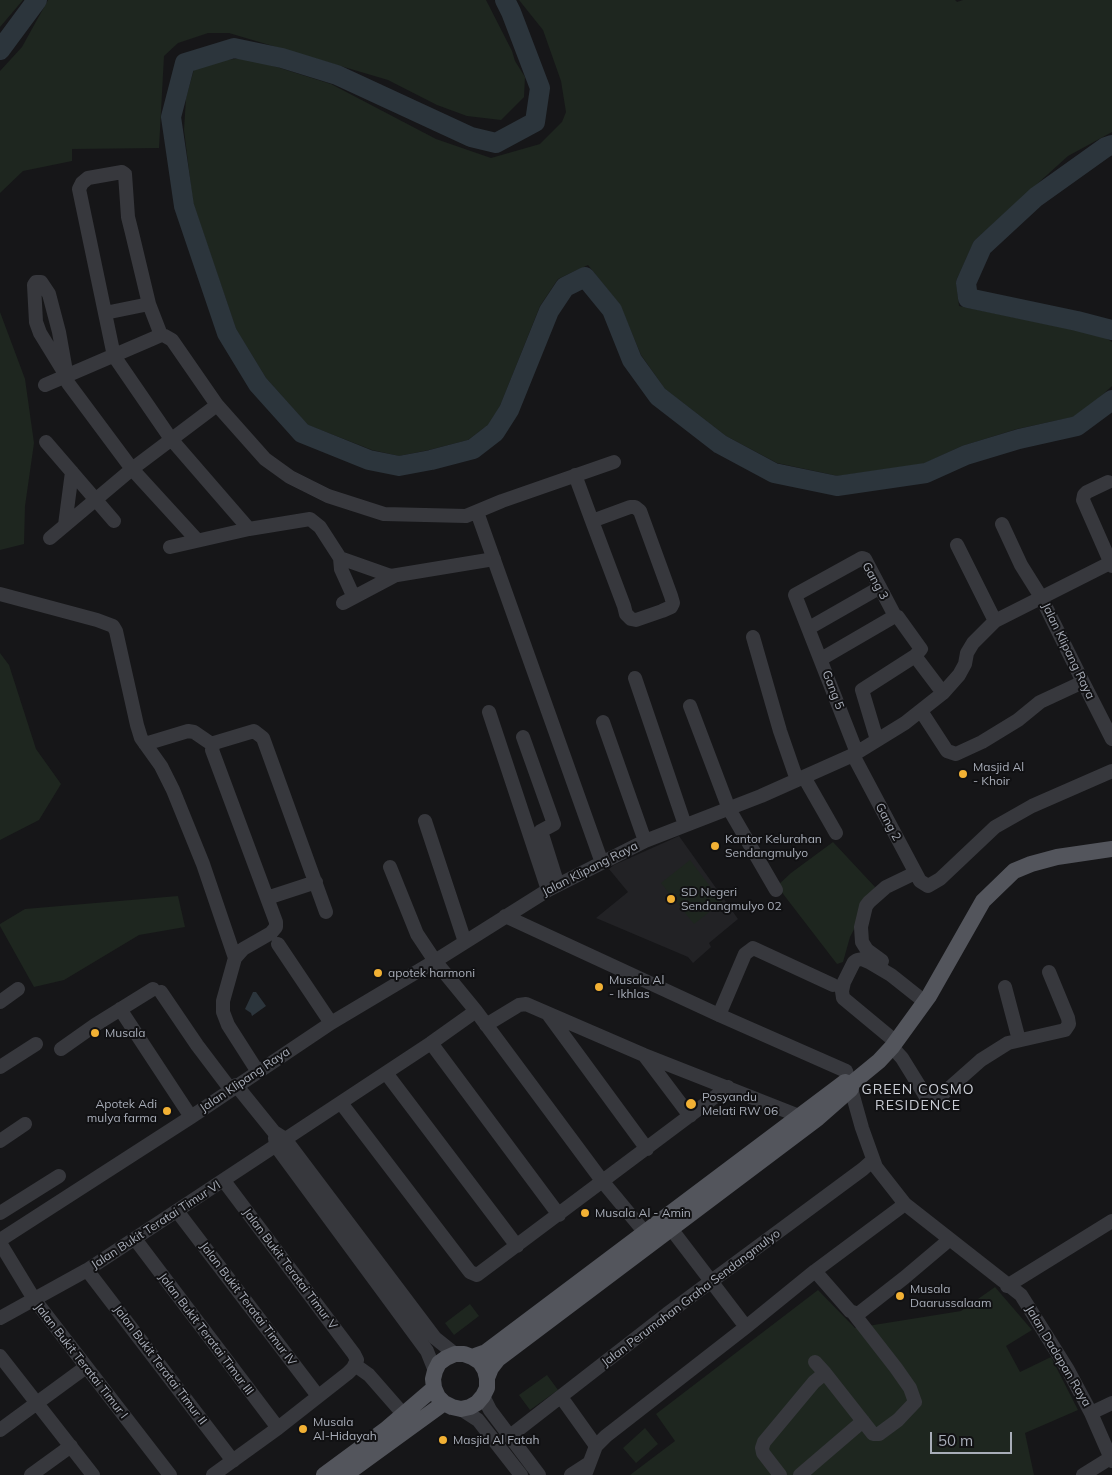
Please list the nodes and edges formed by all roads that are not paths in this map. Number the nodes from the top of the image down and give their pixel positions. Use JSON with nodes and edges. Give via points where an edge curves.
{"nodes":[{"id":1,"x":149,"y":304,"type":"junction"},
{"id":2,"x":105,"y":313,"type":"junction"},
{"id":3,"x":160,"y":335,"type":"junction"},
{"id":4,"x":114,"y":356,"type":"junction"},
{"id":5,"x":67,"y":376,"type":"junction"},
{"id":6,"x":45,"y":385,"type":"dead end"},
{"id":7,"x":217,"y":405,"type":"junction"},
{"id":8,"x":171,"y":439,"type":"junction"},
{"id":9,"x":46,"y":442,"type":"dead end"},
{"id":10,"x":614,"y":462,"type":"dead end"},
{"id":11,"x":132,"y":469,"type":"junction"},
{"id":12,"x":72,"y":472,"type":"junction"},
{"id":13,"x":575,"y":475,"type":"junction"},
{"id":14,"x":1108,"y":482,"type":"dead end"},
{"id":15,"x":96,"y":500,"type":"junction"},
{"id":16,"x":477,"y":512,"type":"junction"},
{"id":17,"x":114,"y":520,"type":"dead end"},
{"id":18,"x":592,"y":521,"type":"junction"},
{"id":19,"x":1002,"y":524,"type":"dead end"},
{"id":20,"x":66,"y":526,"type":"junction"},
{"id":21,"x":249,"y":529,"type":"junction"},
{"id":22,"x":50,"y":538,"type":"dead end"},
{"id":23,"x":197,"y":540,"type":"junction"},
{"id":24,"x":957,"y":545,"type":"dead end"},
{"id":25,"x":170,"y":547,"type":"dead end"},
{"id":26,"x":340,"y":558,"type":"junction"},
{"id":27,"x":494,"y":559,"type":"junction"},
{"id":28,"x":1111,"y":564,"type":"edge"},
{"id":29,"x":394,"y":576,"type":"junction"},
{"id":30,"x":879,"y":588,"type":"junction"},
{"id":31,"x":0,"y":594,"type":"edge"},
{"id":32,"x":356,"y":596,"type":"junction"},
{"id":33,"x":1042,"y":597,"type":"junction"},
{"id":34,"x":343,"y":603,"type":"dead end"},
{"id":35,"x":895,"y":616,"type":"junction"},
{"id":36,"x":995,"y":621,"type":"junction"},
{"id":37,"x":809,"y":628,"type":"junction"},
{"id":38,"x":753,"y":637,"type":"dead end"},
{"id":39,"x":916,"y":656,"type":"junction"},
{"id":40,"x":821,"y":659,"type":"junction"},
{"id":41,"x":635,"y":678,"type":"dead end"},
{"id":42,"x":1082,"y":682,"type":"junction"},
{"id":43,"x":943,"y":693,"type":"junction"},
{"id":44,"x":690,"y":706,"type":"dead end"},
{"id":45,"x":921,"y":711,"type":"junction"},
{"id":46,"x":489,"y":712,"type":"dead end"},
{"id":47,"x":604,"y":722,"type":"dead end"},
{"id":48,"x":523,"y":737,"type":"dead end"},
{"id":49,"x":1112,"y":739,"type":"edge"},
{"id":50,"x":877,"y":740,"type":"junction"},
{"id":51,"x":145,"y":744,"type":"junction"},
{"id":52,"x":213,"y":744,"type":"junction"},
{"id":53,"x":855,"y":754,"type":"junction"},
{"id":54,"x":1112,"y":771,"type":"edge"},
{"id":55,"x":800,"y":778,"type":"junction"},
{"id":56,"x":728,"y":809,"type":"junction"},
{"id":57,"x":425,"y":822,"type":"dead end"},
{"id":58,"x":685,"y":826,"type":"junction"},
{"id":59,"x":836,"y":833,"type":"dead end"},
{"id":60,"x":645,"y":841,"type":"junction"},
{"id":61,"x":1112,"y":849,"type":"edge"},
{"id":62,"x":602,"y":863,"type":"junction"},
{"id":63,"x":390,"y":867,"type":"dead end"},
{"id":64,"x":915,"y":873,"type":"junction"},
{"id":65,"x":316,"y":882,"type":"junction"},
{"id":66,"x":553,"y":887,"type":"junction"},
{"id":67,"x":776,"y":890,"type":"dead end"},
{"id":68,"x":267,"y":898,"type":"junction"},
{"id":69,"x":326,"y":912,"type":"dead end"},
{"id":70,"x":505,"y":916,"type":"junction"},
{"id":71,"x":465,"y":942,"type":"junction"},
{"id":72,"x":278,"y":944,"type":"dead end"},
{"id":73,"x":235,"y":958,"type":"junction"},
{"id":74,"x":436,"y":961,"type":"junction"},
{"id":75,"x":1048,"y":972,"type":"dead end"},
{"id":76,"x":833,"y":985,"type":"dead end"},
{"id":77,"x":1005,"y":987,"type":"dead end"},
{"id":78,"x":18,"y":990,"type":"dead end"},
{"id":79,"x":927,"y":999,"type":"junction"},
{"id":80,"x":0,"y":1002,"type":"edge"},
{"id":81,"x":120,"y":1009,"type":"junction"},
{"id":82,"x":476,"y":1011,"type":"junction"},
{"id":83,"x":548,"y":1014,"type":"junction"},
{"id":84,"x":718,"y":1015,"type":"junction"},
{"id":85,"x":331,"y":1023,"type":"junction"},
{"id":86,"x":486,"y":1025,"type":"junction"},
{"id":87,"x":1019,"y":1040,"type":"junction"},
{"id":88,"x":431,"y":1043,"type":"junction"},
{"id":89,"x":36,"y":1044,"type":"dead end"},
{"id":90,"x":894,"y":1044,"type":"junction"},
{"id":91,"x":61,"y":1048,"type":"dead end"},
{"id":92,"x":644,"y":1055,"type":"junction"},
{"id":93,"x":0,"y":1067,"type":"edge"},
{"id":94,"x":258,"y":1072,"type":"junction"},
{"id":95,"x":386,"y":1073,"type":"junction"},
{"id":96,"x":851,"y":1084,"type":"junction"},
{"id":97,"x":728,"y":1087,"type":"junction"},
{"id":98,"x":233,"y":1088,"type":"junction"},
{"id":99,"x":341,"y":1102,"type":"junction"},
{"id":100,"x":690,"y":1116,"type":"junction"},
{"id":101,"x":799,"y":1116,"type":"junction"},
{"id":102,"x":191,"y":1117,"type":"junction"},
{"id":103,"x":25,"y":1124,"type":"dead end"},
{"id":104,"x":278,"y":1139,"type":"junction"},
{"id":105,"x":779,"y":1140,"type":"junction"},
{"id":106,"x":0,"y":1141,"type":"edge"},
{"id":107,"x":647,"y":1149,"type":"junction"},
{"id":108,"x":872,"y":1160,"type":"junction"},
{"id":109,"x":59,"y":1176,"type":"dead end"},
{"id":110,"x":224,"y":1181,"type":"junction"},
{"id":111,"x":603,"y":1182,"type":"junction"},
{"id":112,"x":905,"y":1204,"type":"junction"},
{"id":113,"x":177,"y":1211,"type":"junction"},
{"id":114,"x":0,"y":1213,"type":"edge"},
{"id":115,"x":559,"y":1215,"type":"junction"},
{"id":116,"x":1112,"y":1221,"type":"edge"},
{"id":117,"x":672,"y":1230,"type":"junction"},
{"id":118,"x":649,"y":1237,"type":"junction"},
{"id":119,"x":135,"y":1239,"type":"junction"},
{"id":120,"x":949,"y":1240,"type":"junction"},
{"id":121,"x":0,"y":1241,"type":"edge"},
{"id":122,"x":517,"y":1246,"type":"junction"},
{"id":123,"x":87,"y":1270,"type":"junction"},
{"id":124,"x":815,"y":1271,"type":"junction"},
{"id":125,"x":712,"y":1280,"type":"junction"},
{"id":126,"x":1007,"y":1286,"type":"junction"},
{"id":127,"x":34,"y":1299,"type":"junction"},
{"id":128,"x":854,"y":1314,"type":"junction"},
{"id":129,"x":0,"y":1318,"type":"edge"},
{"id":130,"x":746,"y":1327,"type":"junction"},
{"id":131,"x":455,"y":1354,"type":"junction"},
{"id":132,"x":0,"y":1356,"type":"edge"},
{"id":133,"x":472,"y":1357,"type":"junction"},
{"id":134,"x":356,"y":1362,"type":"junction"},
{"id":135,"x":815,"y":1362,"type":"dead end"},
{"id":136,"x":86,"y":1367,"type":"junction"},
{"id":137,"x":435,"y":1371,"type":"junction"},
{"id":138,"x":825,"y":1373,"type":"junction"},
{"id":139,"x":487,"y":1378,"type":"junction"},
{"id":140,"x":434,"y":1388,"type":"junction"},
{"id":141,"x":318,"y":1396,"type":"junction"},
{"id":142,"x":483,"y":1396,"type":"junction"},
{"id":143,"x":561,"y":1397,"type":"junction"},
{"id":144,"x":36,"y":1402,"type":"junction"},
{"id":145,"x":444,"y":1403,"type":"junction"},
{"id":146,"x":1112,"y":1403,"type":"edge"},
{"id":147,"x":461,"y":1409,"type":"junction"},
{"id":148,"x":1091,"y":1413,"type":"junction"},
{"id":149,"x":404,"y":1415,"type":"junction"},
{"id":150,"x":863,"y":1421,"type":"junction"},
{"id":151,"x":278,"y":1428,"type":"junction"},
{"id":152,"x":0,"y":1430,"type":"edge"},
{"id":153,"x":510,"y":1436,"type":"junction"},
{"id":154,"x":71,"y":1446,"type":"junction"},
{"id":155,"x":596,"y":1446,"type":"junction"},
{"id":156,"x":1111,"y":1458,"type":"edge"},
{"id":157,"x":233,"y":1461,"type":"junction"},
{"id":158,"x":586,"y":1470,"type":"edge"},
{"id":159,"x":31,"y":1475,"type":"edge"},
{"id":160,"x":92,"y":1475,"type":"edge"},
{"id":161,"x":170,"y":1475,"type":"edge"},
{"id":162,"x":213,"y":1475,"type":"edge"},
{"id":163,"x":324,"y":1475,"type":"edge"},
{"id":164,"x":346,"y":1475,"type":"edge"},
{"id":165,"x":521,"y":1475,"type":"edge"},
{"id":166,"x":539,"y":1475,"type":"edge"},
{"id":167,"x":571,"y":1475,"type":"edge"},
{"id":168,"x":780,"y":1475,"type":"edge"},
{"id":169,"x":800,"y":1475,"type":"edge"},
{"id":170,"x":1083,"y":1475,"type":"edge"}],
"edges":[{"from":1,"to":2,"type":"street"},
{"from":1,"to":2,"type":"street","via":[[128,217],[125,174],[88,178],[79,189]]},
{"from":1,"to":3,"type":"street"},
{"from":2,"to":4,"type":"street"},
{"from":3,"to":4,"type":"street"},
{"from":3,"to":7,"type":"street","via":[[172,340]]},
{"from":4,"to":5,"type":"street"},
{"from":4,"to":8,"type":"street"},
{"from":5,"to":5,"type":"street","via":[[36,322],[36,282],[41,282],[49,294]]},
{"from":5,"to":6,"type":"street"},
{"from":5,"to":11,"type":"street","via":[[68,383]]},
{"from":7,"to":8,"type":"street"},
{"from":7,"to":16,"type":"street","via":[[264,458],[290,477],[328,496],[384,514],[466,516]]},
{"from":8,"to":11,"type":"street"},
{"from":8,"to":21,"type":"street"},
{"from":9,"to":12,"type":"street"},
{"from":10,"to":13,"type":"street"},
{"from":11,"to":15,"type":"street"},
{"from":11,"to":23,"type":"street"},
{"from":12,"to":15,"type":"street"},
{"from":12,"to":20,"type":"street"},
{"from":13,"to":16,"type":"street"},
{"from":13,"to":18,"type":"street"},
{"from":14,"to":28,"type":"street","via":[[1087,492],[1083,500]]},
{"from":15,"to":17,"type":"street"},
{"from":15,"to":20,"type":"street"},
{"from":16,"to":27,"type":"street"},
{"from":18,"to":18,"type":"street","via":[[629,617],[636,620],[671,606],[671,596],[640,511],[630,508]]},
{"from":19,"to":33,"type":"street","via":[[1021,565]]},
{"from":20,"to":22,"type":"street"},
{"from":21,"to":23,"type":"street"},
{"from":21,"to":26,"type":"street","via":[[310,519],[320,527]]},
{"from":23,"to":25,"type":"street"},
{"from":24,"to":36,"type":"street"},
{"from":26,"to":29,"type":"street"},
{"from":26,"to":32,"type":"street","via":[[341,569]]},
{"from":27,"to":29,"type":"street"},
{"from":27,"to":62,"type":"street"},
{"from":28,"to":33,"type":"street"},
{"from":29,"to":32,"type":"street"},
{"from":30,"to":35,"type":"street","name":"Gang 3"},
{"from":30,"to":37,"type":"street"},
{"from":30,"to":37,"type":"street","name":"Gang 3","via":[[862,558],[795,595]]},
{"from":31,"to":51,"type":"street","via":[[97,620],[115,628],[137,725]]},
{"from":32,"to":34,"type":"street"},
{"from":33,"to":36,"type":"street","name":"Jalan Klipang Raya"},
{"from":33,"to":42,"type":"street","name":"Jalan Klipang Raya"},
{"from":35,"to":39,"type":"street","name":"Gang 3","via":[[921,650]]},
{"from":35,"to":40,"type":"street"},
{"from":36,"to":43,"type":"street","name":"Jalan Klipang Raya","via":[[973,643],[959,675]]},
{"from":37,"to":40,"type":"street","name":"Gang 5"},
{"from":38,"to":55,"type":"street","via":[[780,731]]},
{"from":39,"to":43,"type":"street","name":"Gang 3"},
{"from":39,"to":50,"type":"street","via":[[862,690]]},
{"from":40,"to":53,"type":"street","name":"Gang 5"},
{"from":41,"to":58,"type":"street"},
{"from":42,"to":45,"type":"street","via":[[1040,702],[1018,720],[956,754],[947,750]]},
{"from":42,"to":49,"type":"street","name":"Jalan Klipang Raya"},
{"from":43,"to":45,"type":"street","name":"Jalan Klipang Raya"},
{"from":44,"to":56,"type":"street"},
{"from":45,"to":50,"type":"street","name":"Jalan Klipang Raya"},
{"from":46,"to":66,"type":"street"},
{"from":47,"to":60,"type":"street"},
{"from":48,"to":66,"type":"street","via":[[554,824],[541,831]]},
{"from":50,"to":53,"type":"street","name":"Jalan Klipang Raya"},
{"from":51,"to":52,"type":"street","via":[[188,731]]},
{"from":51,"to":73,"type":"street","via":[[173,790]]},
{"from":52,"to":65,"type":"street","via":[[254,732],[263,738]]},
{"from":52,"to":68,"type":"street","via":[[212,750]]},
{"from":53,"to":55,"type":"street","name":"Jalan Klipang Raya"},
{"from":53,"to":64,"type":"street","name":"Gang 2"},
{"from":54,"to":64,"type":"street","name":"Gang 2","via":[[1032,806],[995,827],[932,885],[921,883]]},
{"from":55,"to":56,"type":"street","name":"Jalan Klipang Raya"},
{"from":55,"to":59,"type":"street"},
{"from":56,"to":58,"type":"street","name":"Jalan Klipang Raya"},
{"from":56,"to":67,"type":"street"},
{"from":57,"to":71,"type":"street"},
{"from":58,"to":60,"type":"street","name":"Jalan Klipang Raya"},
{"from":60,"to":62,"type":"street","name":"Jalan Klipang Raya"},
{"from":61,"to":79,"type":"main road","via":[[1057,856],[1014,871],[979,906]]},
{"from":62,"to":66,"type":"street","name":"Jalan Klipang Raya"},
{"from":63,"to":74,"type":"street","via":[[417,934]]},
{"from":64,"to":79,"type":"street","via":[[886,887],[869,902],[860,935],[867,950]]},
{"from":65,"to":68,"type":"street"},
{"from":65,"to":69,"type":"street"},
{"from":66,"to":70,"type":"street","name":"Jalan Klipang Raya"},
{"from":68,"to":73,"type":"street","via":[[276,927]]},
{"from":70,"to":71,"type":"street","name":"Jalan Klipang Raya"},
{"from":70,"to":84,"type":"street"},
{"from":71,"to":74,"type":"street","name":"Jalan Klipang Raya"},
{"from":72,"to":85,"type":"street"},
{"from":73,"to":94,"type":"street","via":[[223,1012]]},
{"from":74,"to":82,"type":"street"},
{"from":74,"to":85,"type":"street","name":"Jalan Klipang Raya"},
{"from":75,"to":87,"type":"street","via":[[1069,1024],[1064,1030]]},
{"from":76,"to":84,"type":"street","via":[[753,948],[745,954]]},
{"from":77,"to":87,"type":"street"},
{"from":78,"to":80,"type":"street"},
{"from":79,"to":90,"type":"main road"},
{"from":79,"to":90,"type":"street","via":[[869,962],[862,959],[854,962],[844,982],[843,998]]},
{"from":81,"to":91,"type":"street"},
{"from":81,"to":98,"type":"street","via":[[157,990]]},
{"from":81,"to":102,"type":"street"},
{"from":82,"to":86,"type":"street"},
{"from":82,"to":88,"type":"street","name":"Jalan Bukit Teratai Timur VI"},
{"from":83,"to":86,"type":"street","via":[[522,1004]]},
{"from":83,"to":92,"type":"street"},
{"from":83,"to":107,"type":"street"},
{"from":84,"to":96,"type":"street","via":[[846,1070]]},
{"from":85,"to":94,"type":"street","name":"Jalan Klipang Raya"},
{"from":86,"to":111,"type":"street"},
{"from":87,"to":90,"type":"street","via":[[981,1060],[932,1102]]},
{"from":88,"to":95,"type":"street","name":"Jalan Bukit Teratai Timur VI"},
{"from":88,"to":115,"type":"street"},
{"from":89,"to":93,"type":"street"},
{"from":90,"to":96,"type":"main road"},
{"from":92,"to":97,"type":"street"},
{"from":92,"to":100,"type":"street"},
{"from":94,"to":98,"type":"street","name":"Jalan Klipang Raya"},
{"from":95,"to":99,"type":"street","name":"Jalan Bukit Teratai Timur VI"},
{"from":95,"to":122,"type":"street"},
{"from":96,"to":101,"type":"main road","via":[[845,1082]]},
{"from":96,"to":105,"type":"main road","via":[[851,1089],[818,1118]]},
{"from":96,"to":108,"type":"street","name":"Jalan Dadapan Raya"},
{"from":97,"to":100,"type":"street"},
{"from":97,"to":101,"type":"street"},
{"from":98,"to":102,"type":"street","name":"Jalan Klipang Raya"},
{"from":98,"to":104,"type":"street"},
{"from":99,"to":104,"type":"street","name":"Jalan Bukit Teratai Timur VI"},
{"from":99,"to":122,"type":"street","via":[[472,1274],[479,1274]]},
{"from":100,"to":107,"type":"street"},
{"from":101,"to":105,"type":"main road"},
{"from":102,"to":121,"type":"street","name":"Jalan Klipang Raya"},
{"from":103,"to":106,"type":"street"},
{"from":104,"to":110,"type":"street","name":"Jalan Bukit Teratai Timur VI"},
{"from":104,"to":131,"type":"street","via":[[435,1338]]},
{"from":104,"to":137,"type":"street","via":[[428,1351]]},
{"from":105,"to":117,"type":"main road"},
{"from":105,"to":118,"type":"main road"},
{"from":107,"to":111,"type":"street"},
{"from":108,"to":112,"type":"street","name":"Jalan Dadapan Raya"},
{"from":108,"to":125,"type":"street","name":"Jalan Perumahan Graha Sendangmulyo"},
{"from":109,"to":114,"type":"street"},
{"from":110,"to":113,"type":"street","name":"Jalan Bukit Teratai Timur VI"},
{"from":110,"to":134,"type":"street","name":"Jalan Bukit Teratai Timur V"},
{"from":111,"to":115,"type":"street"},
{"from":111,"to":118,"type":"street"},
{"from":112,"to":120,"type":"street","name":"Jalan Dadapan Raya"},
{"from":112,"to":124,"type":"street"},
{"from":113,"to":119,"type":"street","name":"Jalan Bukit Teratai Timur VI"},
{"from":113,"to":141,"type":"street","name":"Jalan Bukit Teratai Timur IV"},
{"from":115,"to":122,"type":"street"},
{"from":116,"to":126,"type":"street"},
{"from":117,"to":118,"type":"main road"},
{"from":117,"to":125,"type":"street"},
{"from":118,"to":133,"type":"main road","via":[[486,1352]]},
{"from":118,"to":139,"type":"main road","via":[[498,1359]]},
{"from":119,"to":123,"type":"street","name":"Jalan Bukit Teratai Timur VI"},
{"from":119,"to":151,"type":"street","name":"Jalan Bukit Teratai Timur III"},
{"from":120,"to":126,"type":"street","name":"Jalan Dadapan Raya"},
{"from":120,"to":128,"type":"street","via":[[860,1314]]},
{"from":121,"to":127,"type":"street","name":"Jalan Bukit Teratai Timur I"},
{"from":123,"to":127,"type":"street","name":"Jalan Bukit Teratai Timur VI"},
{"from":123,"to":157,"type":"street","name":"Jalan Bukit Teratai Timur II"},
{"from":124,"to":128,"type":"street"},
{"from":124,"to":130,"type":"street"},
{"from":125,"to":130,"type":"street"},
{"from":125,"to":143,"type":"street","name":"Jalan Perumahan Graha Sendangmulyo"},
{"from":126,"to":148,"type":"street","name":"Jalan Dadapan Raya","via":[[1021,1295]]},
{"from":127,"to":129,"type":"street","name":"Jalan Bukit Teratai Timur VI"},
{"from":127,"to":136,"type":"street","name":"Jalan Bukit Teratai Timur I"},
{"from":128,"to":150,"type":"street","via":[[910,1388],[914,1402],[879,1434],[873,1434]]},
{"from":130,"to":155,"type":"street"},
{"from":131,"to":133,"type":"main road"},
{"from":131,"to":137,"type":"main road","via":[[440,1363]]},
{"from":132,"to":144,"type":"street"},
{"from":133,"to":139,"type":"main road","via":[[480,1362]]},
{"from":134,"to":141,"type":"street","via":[[348,1373]]},
{"from":134,"to":149,"type":"street","name":"Jalan Bukit Teratai Timur V"},
{"from":135,"to":138,"type":"street"},
{"from":136,"to":144,"type":"street"},
{"from":136,"to":161,"type":"street","name":"Jalan Bukit Teratai Timur I"},
{"from":137,"to":140,"type":"main road"},
{"from":138,"to":150,"type":"street"},
{"from":138,"to":168,"type":"street","via":[[764,1442],[763,1453]]},
{"from":139,"to":142,"type":"main road"},
{"from":140,"to":145,"type":"main road"},
{"from":140,"to":149,"type":"main road"},
{"from":141,"to":151,"type":"street"},
{"from":142,"to":147,"type":"main road","via":[[470,1407]]},
{"from":142,"to":153,"type":"street"},
{"from":143,"to":153,"type":"street","name":"Jalan Perumahan Graha Sendangmulyo"},
{"from":143,"to":155,"type":"street"},
{"from":144,"to":152,"type":"street"},
{"from":144,"to":154,"type":"street"},
{"from":145,"to":147,"type":"main road"},
{"from":145,"to":164,"type":"main road"},
{"from":146,"to":148,"type":"street"},
{"from":147,"to":165,"type":"street","via":[[483,1425]]},
{"from":148,"to":156,"type":"street","name":"Jalan Dadapan Raya"},
{"from":149,"to":163,"type":"main road"},
{"from":150,"to":169,"type":"street"},
{"from":151,"to":157,"type":"street"},
{"from":153,"to":166,"type":"street"},
{"from":154,"to":159,"type":"street"},
{"from":154,"to":160,"type":"street"},
{"from":155,"to":158,"type":"street"},
{"from":156,"to":170,"type":"street"},
{"from":157,"to":162,"type":"street"},
{"from":158,"to":167,"type":"street"}]}
